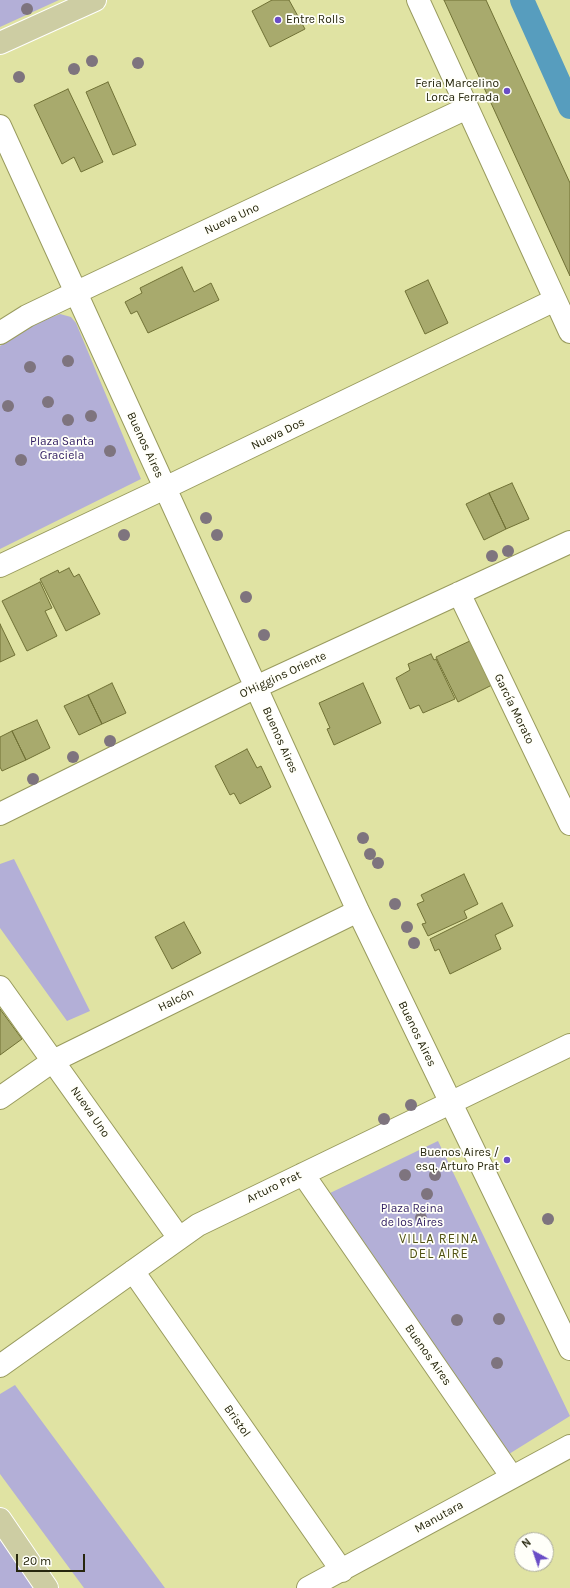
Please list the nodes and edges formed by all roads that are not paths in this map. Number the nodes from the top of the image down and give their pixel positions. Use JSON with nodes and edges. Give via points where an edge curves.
{"nodes":[{"id":1,"x":95,"y":0,"type":"edge"},
{"id":2,"x":418,"y":0,"type":"edge"},
{"id":3,"x":0,"y":43,"type":"edge"},
{"id":4,"x":467,"y":108,"type":"junction"},
{"id":5,"x":0,"y":126,"type":"edge"},
{"id":6,"x":75,"y":292,"type":"junction"},
{"id":7,"x":555,"y":300,"type":"junction"},
{"id":8,"x":570,"y":332,"type":"edge"},
{"id":9,"x":0,"y":333,"type":"edge"},
{"id":10,"x":165,"y":488,"type":"junction"},
{"id":11,"x":570,"y":542,"type":"edge"},
{"id":12,"x":0,"y":566,"type":"edge"},
{"id":13,"x":459,"y":593,"type":"junction"},
{"id":14,"x":256,"y":687,"type":"junction"},
{"id":15,"x":0,"y":814,"type":"edge"},
{"id":16,"x":570,"y":824,"type":"edge"},
{"id":17,"x":358,"y":911,"type":"junction"},
{"id":18,"x":0,"y":987,"type":"edge"},
{"id":19,"x":570,"y":1045,"type":"edge"},
{"id":20,"x":53,"y":1061,"type":"junction"},
{"id":21,"x":0,"y":1098,"type":"edge"},
{"id":22,"x":451,"y":1102,"type":"junction"},
{"id":23,"x":303,"y":1174,"type":"junction"},
{"id":24,"x":179,"y":1238,"type":"junction"},
{"id":25,"x":133,"y":1271,"type":"junction"},
{"id":26,"x":570,"y":1349,"type":"edge"},
{"id":27,"x":0,"y":1366,"type":"edge"},
{"id":28,"x":570,"y":1446,"type":"edge"},
{"id":29,"x":512,"y":1477,"type":"junction"},
{"id":30,"x":0,"y":1519,"type":"edge"},
{"id":31,"x":342,"y":1571,"type":"junction"},
{"id":32,"x":47,"y":1588,"type":"edge"},
{"id":33,"x":308,"y":1588,"type":"edge"}],
"edges":[{"from":1,"to":3,"type":"main road"},
{"from":2,"to":4,"type":"street"},
{"from":4,"to":6,"type":"street","name":"Nueva Uno"},
{"from":4,"to":7,"type":"street"},
{"from":5,"to":6,"type":"street","name":"Buenos Aires"},
{"from":6,"to":9,"type":"street","name":"Nueva Uno"},
{"from":6,"to":10,"type":"street","name":"Buenos Aires"},
{"from":7,"to":8,"type":"street"},
{"from":7,"to":10,"type":"street","name":"Nueva Dos"},
{"from":10,"to":12,"type":"street","name":"Nueva Dos"},
{"from":10,"to":14,"type":"street","name":"Buenos Aires"},
{"from":11,"to":13,"type":"street","name":"O'Higgins Oriente"},
{"from":13,"to":14,"type":"street","name":"O'Higgins Oriente"},
{"from":13,"to":16,"type":"street","name":"García Morato"},
{"from":14,"to":15,"type":"street","name":"O'Higgins Oriente"},
{"from":14,"to":17,"type":"street","name":"Buenos Aires"},
{"from":17,"to":20,"type":"street","name":"Halcón"},
{"from":17,"to":22,"type":"street","name":"Buenos Aires"},
{"from":18,"to":20,"type":"street","name":"Nueva Uno"},
{"from":19,"to":22,"type":"street","name":"Arturo Prat"},
{"from":20,"to":21,"type":"street","name":"Halcón"},
{"from":20,"to":24,"type":"street","name":"Nueva Uno"},
{"from":22,"to":23,"type":"street","name":"Arturo Prat"},
{"from":22,"to":26,"type":"street","name":"Buenos Aires"},
{"from":23,"to":24,"type":"street","name":"Arturo Prat","via":[[214,1217]]},
{"from":23,"to":29,"type":"street","name":"Buenos Aires"},
{"from":24,"to":25,"type":"street","name":"Arturo Prat"},
{"from":25,"to":27,"type":"street","name":"Arturo Prat"},
{"from":25,"to":31,"type":"street","name":"Bristol"},
{"from":28,"to":29,"type":"street","name":"Manutara"},
{"from":29,"to":31,"type":"street","name":"Manutara"},
{"from":30,"to":32,"type":"main road"},
{"from":31,"to":33,"type":"street","name":"Manutara"}]}
